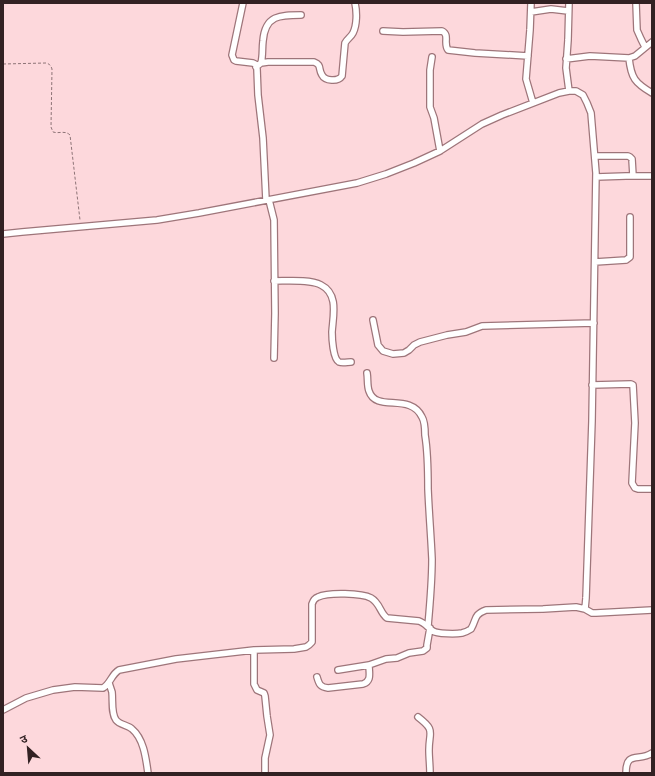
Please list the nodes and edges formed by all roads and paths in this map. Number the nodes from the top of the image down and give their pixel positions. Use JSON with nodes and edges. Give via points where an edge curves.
{"nodes":[{"id":1,"x":243,"y":3,"type":"edge"},
{"id":2,"x":355,"y":3,"type":"edge"},
{"id":3,"x":531,"y":3,"type":"edge"},
{"id":4,"x":569,"y":3,"type":"edge"},
{"id":5,"x":636,"y":3,"type":"edge"},
{"id":6,"x":568,"y":11,"type":"junction"},
{"id":7,"x":531,"y":12,"type":"junction"},
{"id":8,"x":302,"y":15,"type":"dead end"},
{"id":9,"x":383,"y":31,"type":"dead end"},
{"id":10,"x":652,"y":42,"type":"edge"},
{"id":11,"x":646,"y":47,"type":"junction"},
{"id":12,"x":528,"y":56,"type":"junction"},
{"id":13,"x":432,"y":57,"type":"dead end"},
{"id":14,"x":566,"y":58,"type":"junction"},
{"id":15,"x":629,"y":58,"type":"junction"},
{"id":16,"x":3,"y":64,"type":"edge"},
{"id":17,"x":258,"y":65,"type":"junction"},
{"id":18,"x":569,"y":91,"type":"junction"},
{"id":19,"x":652,"y":93,"type":"edge"},
{"id":20,"x":533,"y":103,"type":"junction"},
{"id":21,"x":440,"y":151,"type":"junction"},
{"id":22,"x":595,"y":156,"type":"junction"},
{"id":23,"x":633,"y":176,"type":"junction"},
{"id":24,"x":652,"y":176,"type":"edge"},
{"id":25,"x":596,"y":177,"type":"junction"},
{"id":26,"x":268,"y":200,"type":"junction"},
{"id":27,"x":630,"y":217,"type":"dead end"},
{"id":28,"x":81,"y":227,"type":"junction"},
{"id":29,"x":3,"y":234,"type":"edge"},
{"id":30,"x":595,"y":262,"type":"junction"},
{"id":31,"x":274,"y":281,"type":"junction"},
{"id":32,"x":373,"y":320,"type":"dead end"},
{"id":33,"x":594,"y":323,"type":"junction"},
{"id":34,"x":274,"y":358,"type":"dead end"},
{"id":35,"x":351,"y":362,"type":"dead end"},
{"id":36,"x":367,"y":373,"type":"dead end"},
{"id":37,"x":592,"y":385,"type":"junction"},
{"id":38,"x":652,"y":489,"type":"edge"},
{"id":39,"x":584,"y":609,"type":"junction"},
{"id":40,"x":652,"y":610,"type":"edge"},
{"id":41,"x":429,"y":627,"type":"junction"},
{"id":42,"x":254,"y":650,"type":"junction"},
{"id":43,"x":368,"y":665,"type":"junction"},
{"id":44,"x":338,"y":670,"type":"dead end"},
{"id":45,"x":316,"y":677,"type":"dead end"},
{"id":46,"x":109,"y":683,"type":"junction"},
{"id":47,"x":3,"y":710,"type":"edge"},
{"id":48,"x":418,"y":717,"type":"dead end"},
{"id":49,"x":652,"y":753,"type":"edge"},
{"id":50,"x":148,"y":773,"type":"edge"},
{"id":51,"x":265,"y":773,"type":"edge"},
{"id":52,"x":430,"y":773,"type":"edge"},
{"id":53,"x":626,"y":773,"type":"edge"}],
"edges":[{"from":1,"to":17,"type":"street","via":[[232,55],[236,62]]},
{"from":2,"to":17,"type":"street","via":[[355,27],[345,43],[340,79],[325,78],[321,75],[316,62],[268,62]]},
{"from":3,"to":7,"type":"street"},
{"from":4,"to":6,"type":"street"},
{"from":5,"to":11,"type":"street","via":[[637,30]]},
{"from":6,"to":7,"type":"street","via":[[551,9]]},
{"from":6,"to":14,"type":"street"},
{"from":7,"to":12,"type":"street"},
{"from":8,"to":17,"type":"street","via":[[280,16],[273,19],[264,32],[262,56]]},
{"from":9,"to":12,"type":"street","via":[[442,31],[446,36],[448,50]]},
{"from":10,"to":11,"type":"street"},
{"from":11,"to":15,"type":"street"},
{"from":12,"to":20,"type":"street","via":[[526,79]]},
{"from":13,"to":21,"type":"street","via":[[430,107]]},
{"from":14,"to":15,"type":"street"},
{"from":14,"to":18,"type":"street"},
{"from":15,"to":19,"type":"street","via":[[632,75],[640,85]]},
{"from":16,"to":28,"type":"path","via":[[46,63],[51,66],[51,127],[56,133],[66,132],[71,139]]},
{"from":17,"to":26,"type":"street","via":[[258,95]]},
{"from":18,"to":20,"type":"street"},
{"from":18,"to":22,"type":"street","via":[[576,91],[588,103]]},
{"from":20,"to":21,"type":"street","via":[[482,124]]},
{"from":21,"to":26,"type":"street","via":[[386,174],[357,183]]},
{"from":22,"to":23,"type":"street","via":[[630,157]]},
{"from":22,"to":25,"type":"street"},
{"from":23,"to":24,"type":"street"},
{"from":23,"to":25,"type":"street"},
{"from":25,"to":30,"type":"street"},
{"from":26,"to":28,"type":"street","via":[[157,220]]},
{"from":26,"to":31,"type":"street","via":[[274,220]]},
{"from":27,"to":30,"type":"street","via":[[630,257],[626,260]]},
{"from":28,"to":29,"type":"street"},
{"from":30,"to":33,"type":"street"},
{"from":31,"to":34,"type":"street"},
{"from":31,"to":35,"type":"street","via":[[316,283],[330,292],[334,302],[334,356],[339,362]]},
{"from":32,"to":33,"type":"street","via":[[378,345],[383,352],[392,354],[409,350],[420,342],[482,326]]},
{"from":33,"to":37,"type":"street"},
{"from":36,"to":41,"type":"street","via":[[369,391],[375,400],[413,406],[418,410],[424,423],[432,560]]},
{"from":37,"to":38,"type":"street","via":[[633,385],[635,423],[632,483],[638,489]]},
{"from":37,"to":39,"type":"street"},
{"from":39,"to":40,"type":"street","via":[[592,613]]},
{"from":39,"to":41,"type":"street","via":[[576,607],[486,610],[478,613],[473,626],[467,632],[434,632]]},
{"from":41,"to":42,"type":"street","via":[[419,621],[387,618],[378,604],[365,596],[324,595],[312,604],[312,642],[309,645],[294,649]]},
{"from":41,"to":43,"type":"street","via":[[427,648],[423,651]]},
{"from":42,"to":46,"type":"street","via":[[176,659],[119,670]]},
{"from":42,"to":51,"type":"street","via":[[254,684],[257,690],[266,696],[266,716],[270,735]]},
{"from":43,"to":44,"type":"street"},
{"from":43,"to":45,"type":"street","via":[[369,680],[363,684],[328,688],[319,685]]},
{"from":46,"to":47,"type":"street","via":[[103,688],[75,687],[53,690],[26,698]]},
{"from":46,"to":50,"type":"street","via":[[114,716],[119,723],[133,729],[141,742]]},
{"from":48,"to":52,"type":"street","via":[[428,726],[431,733]]},
{"from":49,"to":53,"type":"street","via":[[629,760]]}]}
